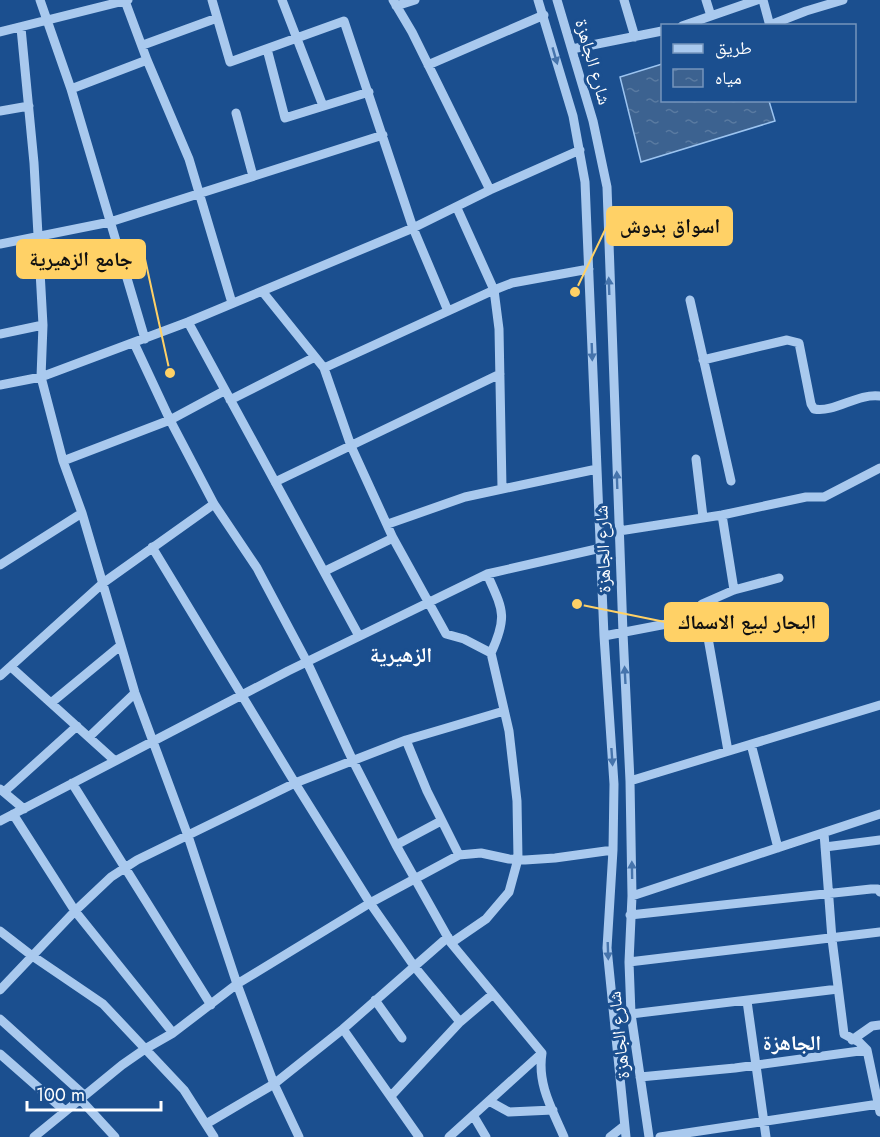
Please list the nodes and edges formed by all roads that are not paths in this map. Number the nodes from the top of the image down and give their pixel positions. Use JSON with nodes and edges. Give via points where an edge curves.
{"nodes":[{"id":1,"x":40,"y":0,"type":"edge"},
{"id":2,"x":212,"y":0,"type":"edge"},
{"id":3,"x":282,"y":0,"type":"edge"},
{"id":4,"x":416,"y":0,"type":"edge"},
{"id":5,"x":538,"y":0,"type":"edge"},
{"id":6,"x":557,"y":0,"type":"edge"},
{"id":7,"x":624,"y":0,"type":"edge"},
{"id":8,"x":706,"y":0,"type":"edge"},
{"id":9,"x":757,"y":0,"type":"edge"},
{"id":10,"x":763,"y":0,"type":"edge"},
{"id":11,"x":843,"y":0,"type":"edge"},
{"id":12,"x":127,"y":1,"type":"edge"},
{"id":13,"x":395,"y":3,"type":"edge"},
{"id":14,"x":544,"y":15,"type":"junction"},
{"id":15,"x":711,"y":16,"type":"junction"},
{"id":16,"x":217,"y":18,"type":"junction"},
{"id":17,"x":47,"y":22,"type":"junction"},
{"id":18,"x":688,"y":24,"type":"edge"},
{"id":19,"x":770,"y":24,"type":"edge"},
{"id":20,"x":773,"y":24,"type":"edge"},
{"id":21,"x":21,"y":28,"type":"junction"},
{"id":22,"x":661,"y":31,"type":"edge"},
{"id":23,"x":0,"y":33,"type":"edge"},
{"id":24,"x":635,"y":37,"type":"junction"},
{"id":25,"x":296,"y":38,"type":"junction"},
{"id":26,"x":143,"y":45,"type":"junction"},
{"id":27,"x":267,"y":49,"type":"junction"},
{"id":28,"x":572,"y":49,"type":"junction"},
{"id":29,"x":147,"y":60,"type":"junction"},
{"id":30,"x":428,"y":65,"type":"junction"},
{"id":31,"x":71,"y":89,"type":"junction"},
{"id":32,"x":369,"y":92,"type":"junction"},
{"id":33,"x":29,"y":106,"type":"junction"},
{"id":34,"x":323,"y":106,"type":"junction"},
{"id":35,"x":0,"y":111,"type":"edge"},
{"id":36,"x":236,"y":113,"type":"dead end"},
{"id":37,"x":383,"y":135,"type":"junction"},
{"id":38,"x":580,"y":150,"type":"junction"},
{"id":39,"x":253,"y":177,"type":"junction"},
{"id":40,"x":490,"y":190,"type":"junction"},
{"id":41,"x":200,"y":192,"type":"junction"},
{"id":42,"x":457,"y":208,"type":"junction"},
{"id":43,"x":110,"y":222,"type":"junction"},
{"id":44,"x":413,"y":228,"type":"junction"},
{"id":45,"x":37,"y":237,"type":"junction"},
{"id":46,"x":0,"y":244,"type":"edge"},
{"id":47,"x":589,"y":269,"type":"junction"},
{"id":48,"x":494,"y":290,"type":"junction"},
{"id":49,"x":262,"y":291,"type":"junction"},
{"id":50,"x":690,"y":300,"type":"dead end"},
{"id":51,"x":232,"y":303,"type":"junction"},
{"id":52,"x":448,"y":311,"type":"junction"},
{"id":53,"x":188,"y":322,"type":"junction"},
{"id":54,"x":43,"y":325,"type":"junction"},
{"id":55,"x":0,"y":334,"type":"edge"},
{"id":56,"x":145,"y":339,"type":"junction"},
{"id":57,"x":134,"y":343,"type":"junction"},
{"id":58,"x":315,"y":357,"type":"junction"},
{"id":59,"x":704,"y":360,"type":"junction"},
{"id":60,"x":324,"y":368,"type":"junction"},
{"id":61,"x":500,"y":374,"type":"junction"},
{"id":62,"x":41,"y":377,"type":"junction"},
{"id":63,"x":0,"y":384,"type":"edge"},
{"id":64,"x":227,"y":395,"type":"junction"},
{"id":65,"x":880,"y":396,"type":"edge"},
{"id":66,"x":170,"y":420,"type":"junction"},
{"id":67,"x":351,"y":446,"type":"junction"},
{"id":68,"x":696,"y":459,"type":"dead end"},
{"id":69,"x":63,"y":461,"type":"junction"},
{"id":70,"x":880,"y":468,"type":"edge"},
{"id":71,"x":597,"y":469,"type":"junction"},
{"id":72,"x":731,"y":481,"type":"dead end"},
{"id":73,"x":275,"y":483,"type":"junction"},
{"id":74,"x":502,"y":488,"type":"junction"},
{"id":75,"x":214,"y":504,"type":"junction"},
{"id":76,"x":82,"y":513,"type":"junction"},
{"id":77,"x":722,"y":515,"type":"junction"},
{"id":78,"x":703,"y":517,"type":"junction"},
{"id":79,"x":388,"y":524,"type":"junction"},
{"id":80,"x":619,"y":531,"type":"junction"},
{"id":81,"x":393,"y":538,"type":"junction"},
{"id":82,"x":152,"y":547,"type":"junction"},
{"id":83,"x":601,"y":548,"type":"junction"},
{"id":84,"x":0,"y":565,"type":"edge"},
{"id":85,"x":325,"y":571,"type":"junction"},
{"id":86,"x":487,"y":574,"type":"junction"},
{"id":87,"x":779,"y":578,"type":"dead end"},
{"id":88,"x":103,"y":583,"type":"junction"},
{"id":89,"x":734,"y":590,"type":"junction"},
{"id":90,"x":428,"y":602,"type":"junction"},
{"id":91,"x":703,"y":617,"type":"junction"},
{"id":92,"x":623,"y":633,"type":"junction"},
{"id":93,"x":359,"y":636,"type":"junction"},
{"id":94,"x":604,"y":636,"type":"junction"},
{"id":95,"x":120,"y":646,"type":"junction"},
{"id":96,"x":491,"y":653,"type":"junction"},
{"id":97,"x":307,"y":662,"type":"junction"},
{"id":98,"x":11,"y":667,"type":"junction"},
{"id":99,"x":0,"y":676,"type":"edge"},
{"id":100,"x":135,"y":693,"type":"junction"},
{"id":101,"x":242,"y":695,"type":"junction"},
{"id":102,"x":51,"y":703,"type":"junction"},
{"id":103,"x":880,"y":705,"type":"edge"},
{"id":104,"x":504,"y":711,"type":"junction"},
{"id":105,"x":77,"y":726,"type":"junction"},
{"id":106,"x":88,"y":737,"type":"junction"},
{"id":107,"x":406,"y":740,"type":"junction"},
{"id":108,"x":153,"y":742,"type":"junction"},
{"id":109,"x":751,"y":744,"type":"junction"},
{"id":110,"x":728,"y":751,"type":"junction"},
{"id":111,"x":114,"y":760,"type":"junction"},
{"id":112,"x":352,"y":761,"type":"junction"},
{"id":113,"x":630,"y":781,"type":"junction"},
{"id":114,"x":72,"y":783,"type":"junction"},
{"id":115,"x":295,"y":783,"type":"junction"},
{"id":116,"x":2,"y":790,"type":"edge"},
{"id":117,"x":24,"y":809,"type":"junction"},
{"id":118,"x":13,"y":814,"type":"junction"},
{"id":119,"x":880,"y":814,"type":"edge"},
{"id":120,"x":0,"y":821,"type":"edge"},
{"id":121,"x":441,"y":821,"type":"junction"},
{"id":122,"x":824,"y":833,"type":"junction"},
{"id":123,"x":188,"y":836,"type":"junction"},
{"id":124,"x":880,"y":840,"type":"edge"},
{"id":125,"x":396,"y":845,"type":"junction"},
{"id":126,"x":825,"y":847,"type":"junction"},
{"id":127,"x":778,"y":848,"type":"junction"},
{"id":128,"x":613,"y":849,"type":"junction"},
{"id":129,"x":459,"y":855,"type":"junction"},
{"id":130,"x":518,"y":860,"type":"junction"},
{"id":131,"x":124,"y":869,"type":"junction"},
{"id":132,"x":416,"y":877,"type":"junction"},
{"id":133,"x":880,"y":892,"type":"edge"},
{"id":134,"x":828,"y":894,"type":"junction"},
{"id":135,"x":632,"y":896,"type":"junction"},
{"id":136,"x":370,"y":903,"type":"junction"},
{"id":137,"x":75,"y":911,"type":"junction"},
{"id":138,"x":630,"y":915,"type":"junction"},
{"id":139,"x":0,"y":931,"type":"edge"},
{"id":140,"x":880,"y":932,"type":"edge"},
{"id":141,"x":832,"y":939,"type":"junction"},
{"id":142,"x":450,"y":940,"type":"junction"},
{"id":143,"x":31,"y":955,"type":"junction"},
{"id":144,"x":628,"y":962,"type":"junction"},
{"id":145,"x":414,"y":966,"type":"junction"},
{"id":146,"x":237,"y":984,"type":"junction"},
{"id":147,"x":838,"y":989,"type":"junction"},
{"id":148,"x":0,"y":990,"type":"edge"},
{"id":149,"x":493,"y":994,"type":"junction"},
{"id":150,"x":375,"y":1000,"type":"junction"},
{"id":151,"x":747,"y":1001,"type":"junction"},
{"id":152,"x":211,"y":1005,"type":"junction"},
{"id":153,"x":631,"y":1014,"type":"junction"},
{"id":154,"x":0,"y":1019,"type":"edge"},
{"id":155,"x":460,"y":1022,"type":"junction"},
{"id":156,"x":880,"y":1025,"type":"edge"},
{"id":157,"x":343,"y":1029,"type":"junction"},
{"id":158,"x":173,"y":1033,"type":"junction"},
{"id":159,"x":634,"y":1033,"type":"junction"},
{"id":160,"x":616,"y":1035,"type":"junction"},
{"id":161,"x":402,"y":1038,"type":"dead end"},
{"id":162,"x":852,"y":1040,"type":"junction"},
{"id":163,"x":145,"y":1049,"type":"junction"},
{"id":164,"x":867,"y":1050,"type":"junction"},
{"id":165,"x":542,"y":1053,"type":"junction"},
{"id":166,"x":0,"y":1054,"type":"edge"},
{"id":167,"x":756,"y":1065,"type":"junction"},
{"id":168,"x":640,"y":1077,"type":"junction"},
{"id":169,"x":274,"y":1084,"type":"junction"},
{"id":170,"x":391,"y":1096,"type":"junction"},
{"id":171,"x":82,"y":1097,"type":"junction"},
{"id":172,"x":489,"y":1101,"type":"junction"},
{"id":173,"x":879,"y":1108,"type":"edge"},
{"id":174,"x":552,"y":1110,"type":"junction"},
{"id":175,"x":65,"y":1111,"type":"junction"},
{"id":176,"x":473,"y":1115,"type":"junction"},
{"id":177,"x":764,"y":1121,"type":"junction"},
{"id":178,"x":206,"y":1124,"type":"junction"},
{"id":179,"x":624,"y":1126,"type":"junction"},
{"id":180,"x":34,"y":1137,"type":"edge"},
{"id":181,"x":114,"y":1137,"type":"edge"},
{"id":182,"x":214,"y":1137,"type":"edge"},
{"id":183,"x":299,"y":1137,"type":"edge"},
{"id":184,"x":419,"y":1137,"type":"edge"},
{"id":185,"x":449,"y":1137,"type":"edge"},
{"id":186,"x":486,"y":1137,"type":"edge"},
{"id":187,"x":564,"y":1137,"type":"edge"},
{"id":188,"x":610,"y":1137,"type":"edge"},
{"id":189,"x":626,"y":1137,"type":"edge"},
{"id":190,"x":649,"y":1137,"type":"edge"},
{"id":191,"x":660,"y":1137,"type":"edge"},
{"id":192,"x":766,"y":1137,"type":"edge"}],
"edges":[{"from":1,"to":17,"type":"street"},
{"from":2,"to":16,"type":"street"},
{"from":3,"to":25,"type":"street"},
{"from":4,"to":13,"type":"street"},
{"from":5,"to":14,"type":"street","name":"شارع الجاهزة"},
{"from":6,"to":28,"type":"street","name":"شارع الجاهزة"},
{"from":7,"to":24,"type":"street"},
{"from":8,"to":15,"type":"street"},
{"from":9,"to":15,"type":"street"},
{"from":10,"to":19,"type":"street"},
{"from":11,"to":20,"type":"street"},
{"from":12,"to":17,"type":"street"},
{"from":12,"to":26,"type":"street"},
{"from":13,"to":30,"type":"street"},
{"from":14,"to":30,"type":"street"},
{"from":14,"to":38,"type":"street","name":"شارع الجاهزة","one_way":true},
{"from":15,"to":18,"type":"street"},
{"from":16,"to":26,"type":"street"},
{"from":16,"to":27,"type":"street","via":[[230,62]]},
{"from":17,"to":21,"type":"street"},
{"from":17,"to":31,"type":"street"},
{"from":21,"to":23,"type":"street"},
{"from":21,"to":33,"type":"street"},
{"from":22,"to":24,"type":"street"},
{"from":24,"to":28,"type":"street"},
{"from":25,"to":27,"type":"street"},
{"from":25,"to":32,"type":"street","via":[[344,21]]},
{"from":25,"to":34,"type":"street"},
{"from":26,"to":29,"type":"street"},
{"from":27,"to":34,"type":"street","via":[[285,118]]},
{"from":80,"to":28,"type":"street","name":"شارع الجاهزة","one_way":true,"via":[[607,187]]},
{"from":29,"to":31,"type":"street"},
{"from":29,"to":41,"type":"street"},
{"from":30,"to":40,"type":"street"},
{"from":31,"to":43,"type":"street"},
{"from":32,"to":34,"type":"street"},
{"from":32,"to":37,"type":"street"},
{"from":33,"to":35,"type":"street"},
{"from":33,"to":45,"type":"street"},
{"from":36,"to":39,"type":"street"},
{"from":37,"to":39,"type":"street"},
{"from":37,"to":44,"type":"street"},
{"from":38,"to":40,"type":"street"},
{"from":38,"to":47,"type":"street","name":"شارع الجاهزة"},
{"from":39,"to":41,"type":"street"},
{"from":40,"to":42,"type":"street"},
{"from":41,"to":43,"type":"street"},
{"from":41,"to":51,"type":"street"},
{"from":42,"to":44,"type":"street"},
{"from":42,"to":48,"type":"street"},
{"from":43,"to":45,"type":"street"},
{"from":43,"to":56,"type":"street"},
{"from":44,"to":49,"type":"street"},
{"from":44,"to":52,"type":"street"},
{"from":45,"to":46,"type":"street"},
{"from":45,"to":54,"type":"street"},
{"from":47,"to":48,"type":"street"},
{"from":47,"to":71,"type":"street","name":"شارع الجاهزة","one_way":true},
{"from":48,"to":52,"type":"street"},
{"from":48,"to":61,"type":"street"},
{"from":49,"to":51,"type":"street"},
{"from":49,"to":58,"type":"street"},
{"from":50,"to":59,"type":"street"},
{"from":51,"to":53,"type":"street"},
{"from":52,"to":60,"type":"street"},
{"from":53,"to":56,"type":"street"},
{"from":53,"to":64,"type":"street"},
{"from":54,"to":55,"type":"street"},
{"from":54,"to":62,"type":"street"},
{"from":56,"to":57,"type":"street"},
{"from":57,"to":62,"type":"street"},
{"from":57,"to":66,"type":"street"},
{"from":58,"to":60,"type":"street"},
{"from":58,"to":64,"type":"street"},
{"from":59,"to":65,"type":"street","via":[[787,340],[799,343],[814,409],[867,395]]},
{"from":59,"to":72,"type":"street"},
{"from":60,"to":67,"type":"street"},
{"from":61,"to":67,"type":"street"},
{"from":61,"to":74,"type":"street"},
{"from":62,"to":63,"type":"street"},
{"from":62,"to":69,"type":"street"},
{"from":64,"to":66,"type":"street"},
{"from":64,"to":73,"type":"street"},
{"from":66,"to":69,"type":"street"},
{"from":66,"to":75,"type":"street"},
{"from":67,"to":73,"type":"street"},
{"from":67,"to":79,"type":"street"},
{"from":68,"to":78,"type":"street"},
{"from":69,"to":76,"type":"street"},
{"from":70,"to":77,"type":"street","via":[[824,497],[806,497]]},
{"from":71,"to":74,"type":"street"},
{"from":71,"to":83,"type":"street","name":"شارع الجاهزة"},
{"from":73,"to":85,"type":"street"},
{"from":74,"to":79,"type":"street"},
{"from":75,"to":82,"type":"street"},
{"from":75,"to":97,"type":"street","via":[[257,568]]},
{"from":76,"to":84,"type":"street"},
{"from":76,"to":88,"type":"street"},
{"from":77,"to":78,"type":"street"},
{"from":77,"to":89,"type":"street"},
{"from":78,"to":80,"type":"street"},
{"from":79,"to":81,"type":"street"},
{"from":80,"to":92,"type":"street","name":"شارع الجاهزة"},
{"from":81,"to":85,"type":"street"},
{"from":81,"to":90,"type":"street"},
{"from":82,"to":88,"type":"street"},
{"from":82,"to":101,"type":"street"},
{"from":83,"to":86,"type":"street"},
{"from":83,"to":94,"type":"street","name":"شارع الجاهزة"},
{"from":85,"to":93,"type":"street"},
{"from":86,"to":90,"type":"street"},
{"from":86,"to":96,"type":"street","via":[[502,617],[501,632]]},
{"from":87,"to":89,"type":"street"},
{"from":88,"to":95,"type":"street"},
{"from":88,"to":98,"type":"street"},
{"from":89,"to":91,"type":"street","via":[[702,604]]},
{"from":90,"to":93,"type":"street"},
{"from":90,"to":96,"type":"street","via":[[446,634]]},
{"from":91,"to":92,"type":"street"},
{"from":91,"to":110,"type":"street"},
{"from":92,"to":94,"type":"street"},
{"from":113,"to":92,"type":"street","name":"شارع الجاهزة","one_way":true},
{"from":93,"to":97,"type":"street"},
{"from":94,"to":128,"type":"street","name":"شارع الجاهزة","one_way":true,"via":[[614,784]]},
{"from":95,"to":100,"type":"street"},
{"from":95,"to":102,"type":"street"},
{"from":96,"to":104,"type":"street"},
{"from":97,"to":101,"type":"street"},
{"from":97,"to":112,"type":"street"},
{"from":98,"to":99,"type":"street"},
{"from":98,"to":102,"type":"street"},
{"from":100,"to":106,"type":"street"},
{"from":100,"to":108,"type":"street"},
{"from":101,"to":108,"type":"street"},
{"from":101,"to":115,"type":"street"},
{"from":102,"to":105,"type":"street"},
{"from":103,"to":109,"type":"street"},
{"from":104,"to":107,"type":"street"},
{"from":104,"to":130,"type":"street","via":[[517,801]]},
{"from":105,"to":106,"type":"street"},
{"from":105,"to":116,"type":"street"},
{"from":106,"to":111,"type":"street"},
{"from":107,"to":112,"type":"street"},
{"from":107,"to":121,"type":"street"},
{"from":108,"to":111,"type":"street"},
{"from":108,"to":123,"type":"street"},
{"from":109,"to":110,"type":"street"},
{"from":109,"to":127,"type":"street"},
{"from":110,"to":113,"type":"street"},
{"from":111,"to":114,"type":"street"},
{"from":112,"to":115,"type":"street"},
{"from":112,"to":125,"type":"street"},
{"from":135,"to":113,"type":"street","name":"شارع الجاهزة","one_way":true},
{"from":114,"to":117,"type":"street"},
{"from":114,"to":131,"type":"street"},
{"from":115,"to":123,"type":"street"},
{"from":115,"to":136,"type":"street"},
{"from":116,"to":117,"type":"street"},
{"from":117,"to":118,"type":"street"},
{"from":118,"to":120,"type":"street"},
{"from":118,"to":137,"type":"street"},
{"from":119,"to":122,"type":"street"},
{"from":121,"to":125,"type":"street"},
{"from":121,"to":129,"type":"street"},
{"from":122,"to":126,"type":"street"},
{"from":122,"to":127,"type":"street"},
{"from":123,"to":131,"type":"street"},
{"from":123,"to":146,"type":"street"},
{"from":124,"to":126,"type":"street"},
{"from":125,"to":132,"type":"street"},
{"from":126,"to":134,"type":"street"},
{"from":127,"to":135,"type":"street"},
{"from":128,"to":130,"type":"street"},
{"from":128,"to":160,"type":"street","name":"شارع الجاهزة","one_way":true,"via":[[607,948]]},
{"from":129,"to":130,"type":"street","via":[[481,853]]},
{"from":129,"to":132,"type":"street"},
{"from":130,"to":142,"type":"street","via":[[508,892],[486,919]]},
{"from":131,"to":137,"type":"street"},
{"from":131,"to":152,"type":"street"},
{"from":132,"to":136,"type":"street"},
{"from":132,"to":142,"type":"street"},
{"from":133,"to":134,"type":"street","via":[[871,889]]},
{"from":134,"to":138,"type":"street"},
{"from":134,"to":141,"type":"street"},
{"from":135,"to":138,"type":"street","name":"شارع الجاهزة"},
{"from":136,"to":145,"type":"street"},
{"from":136,"to":146,"type":"street"},
{"from":137,"to":143,"type":"street"},
{"from":137,"to":158,"type":"street"},
{"from":138,"to":144,"type":"street","name":"شارع الجاهزة"},
{"from":139,"to":143,"type":"street"},
{"from":140,"to":141,"type":"street"},
{"from":141,"to":144,"type":"street"},
{"from":141,"to":147,"type":"street"},
{"from":142,"to":145,"type":"street"},
{"from":142,"to":149,"type":"street"},
{"from":143,"to":148,"type":"street"},
{"from":143,"to":163,"type":"street","via":[[103,1004]]},
{"from":144,"to":153,"type":"street","name":"شارع الجاهزة"},
{"from":145,"to":150,"type":"street"},
{"from":145,"to":155,"type":"street"},
{"from":146,"to":152,"type":"street"},
{"from":146,"to":169,"type":"street"},
{"from":147,"to":151,"type":"street"},
{"from":147,"to":162,"type":"street","via":[[844,1034]]},
{"from":149,"to":155,"type":"street"},
{"from":149,"to":165,"type":"street"},
{"from":150,"to":157,"type":"street"},
{"from":150,"to":161,"type":"street"},
{"from":151,"to":153,"type":"street"},
{"from":151,"to":167,"type":"street"},
{"from":152,"to":158,"type":"street"},
{"from":153,"to":159,"type":"street","name":"شارع الجاهزة"},
{"from":154,"to":171,"type":"street"},
{"from":155,"to":170,"type":"street"},
{"from":156,"to":162,"type":"street"},
{"from":157,"to":169,"type":"street"},
{"from":157,"to":170,"type":"street"},
{"from":158,"to":163,"type":"street"},
{"from":159,"to":160,"type":"street"},
{"from":159,"to":168,"type":"street","name":"شارع الجاهزة"},
{"from":160,"to":179,"type":"street","name":"شارع الجاهزة"},
{"from":162,"to":164,"type":"street"},
{"from":163,"to":171,"type":"street"},
{"from":163,"to":178,"type":"street","via":[[184,1090]]},
{"from":164,"to":167,"type":"street"},
{"from":164,"to":173,"type":"street"},
{"from":165,"to":172,"type":"street"},
{"from":165,"to":174,"type":"street","via":[[543,1087]]},
{"from":166,"to":175,"type":"street"},
{"from":167,"to":168,"type":"street"},
{"from":167,"to":177,"type":"street"},
{"from":168,"to":190,"type":"street","name":"شارع الجاهزة"},
{"from":169,"to":178,"type":"street"},
{"from":169,"to":183,"type":"street"},
{"from":170,"to":184,"type":"street"},
{"from":171,"to":175,"type":"street"},
{"from":171,"to":181,"type":"street"},
{"from":172,"to":174,"type":"street","via":[[509,1112]]},
{"from":172,"to":176,"type":"street"},
{"from":173,"to":177,"type":"street"},
{"from":174,"to":187,"type":"street"},
{"from":175,"to":180,"type":"street"},
{"from":176,"to":185,"type":"street"},
{"from":176,"to":186,"type":"street"},
{"from":177,"to":191,"type":"street"},
{"from":177,"to":192,"type":"street"},
{"from":178,"to":182,"type":"street"},
{"from":179,"to":188,"type":"street"},
{"from":179,"to":189,"type":"street","name":"شارع الجاهزة"}]}
